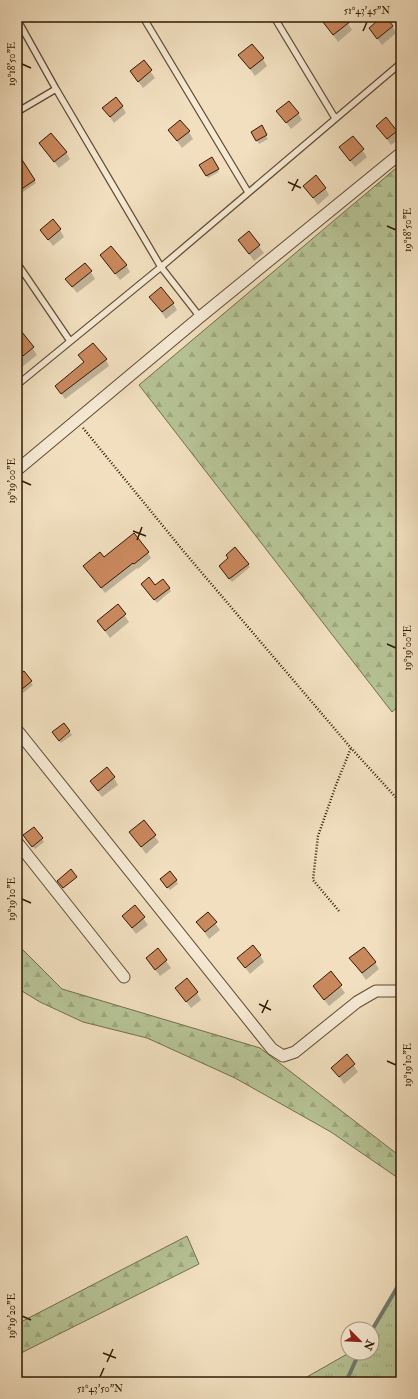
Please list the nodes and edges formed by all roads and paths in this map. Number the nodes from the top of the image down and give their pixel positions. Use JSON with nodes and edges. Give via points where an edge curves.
{"nodes":[{"id":1,"x":143,"y":17,"type":"edge"},
{"id":2,"x":274,"y":17,"type":"edge"},
{"id":3,"x":17,"y":19,"type":"edge"},
{"id":4,"x":401,"y":63,"type":"edge"},
{"id":5,"x":56,"y":89,"type":"junction"},
{"id":6,"x":17,"y":112,"type":"edge"},
{"id":7,"x":335,"y":118,"type":"junction"},
{"id":8,"x":401,"y":153,"type":"edge"},
{"id":9,"x":248,"y":192,"type":"junction"},
{"id":10,"x":17,"y":264,"type":"edge"},
{"id":11,"x":161,"y":267,"type":"junction"},
{"id":12,"x":200,"y":317,"type":"junction"},
{"id":13,"x":70,"y":341,"type":"junction"},
{"id":14,"x":17,"y":385,"type":"edge"},
{"id":15,"x":77,"y":421,"type":"junction"},
{"id":16,"x":17,"y":470,"type":"edge"},
{"id":17,"x":18,"y":734,"type":"edge"},
{"id":18,"x":352,"y":748,"type":"junction"},
{"id":19,"x":401,"y":802,"type":"edge"},
{"id":20,"x":17,"y":842,"type":"edge"},
{"id":21,"x":339,"y":911,"type":"dead end"},
{"id":22,"x":124,"y":977,"type":"dead end"},
{"id":23,"x":401,"y":990,"type":"edge"}],
"edges":[{"from":1,"to":9,"type":"lane"},
{"from":2,"to":7,"type":"lane"},
{"from":3,"to":5,"type":"lane"},
{"from":4,"to":7,"type":"lane"},
{"from":5,"to":6,"type":"lane"},
{"from":5,"to":11,"type":"lane"},
{"from":7,"to":9,"type":"lane"},
{"from":8,"to":12,"type":"street"},
{"from":9,"to":11,"type":"lane"},
{"from":10,"to":13,"type":"lane"},
{"from":11,"to":12,"type":"lane"},
{"from":11,"to":13,"type":"lane"},
{"from":12,"to":15,"type":"street"},
{"from":13,"to":14,"type":"lane"},
{"from":15,"to":16,"type":"street"},
{"from":15,"to":18,"type":"path","via":[[185,553]]},
{"from":17,"to":23,"type":"street","via":[[272,1049],[283,1056],[295,1052],[357,1002],[376,991]]},
{"from":18,"to":19,"type":"path"},
{"from":18,"to":21,"type":"path","via":[[318,836],[314,880]]},
{"from":20,"to":22,"type":"street"}]}
